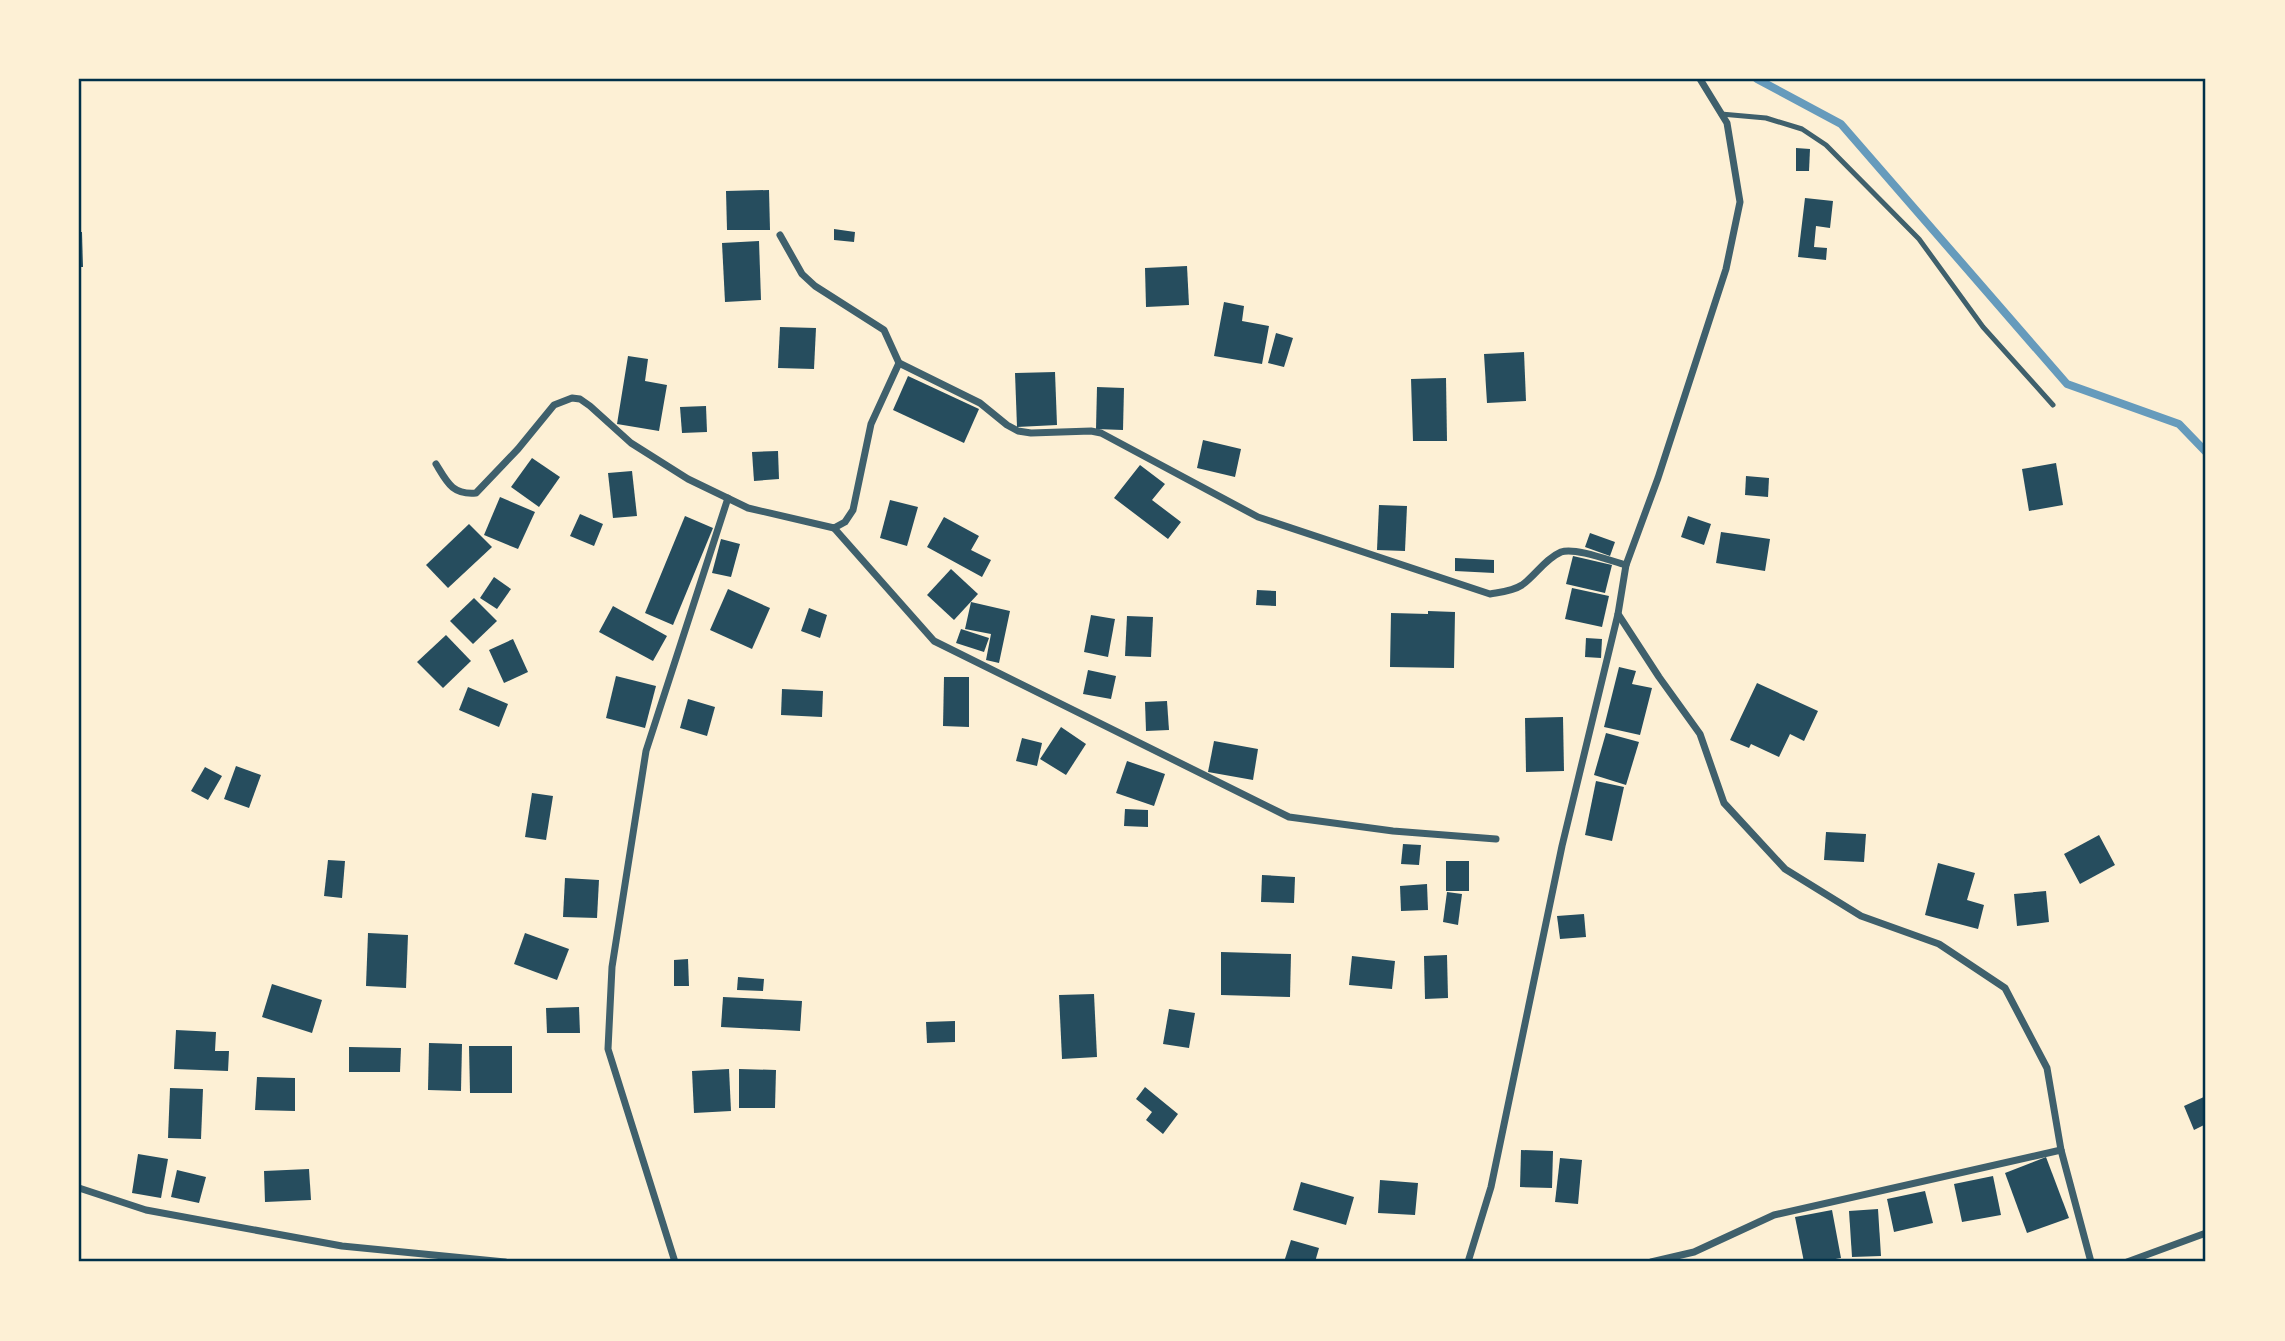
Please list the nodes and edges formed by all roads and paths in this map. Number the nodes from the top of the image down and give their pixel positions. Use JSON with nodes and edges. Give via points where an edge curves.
{"nodes":[{"id":1,"x":1700,"y":79,"type":"edge"},
{"id":2,"x":1721,"y":114,"type":"junction"},
{"id":3,"x":780,"y":235,"type":"dead end"},
{"id":4,"x":899,"y":363,"type":"junction"},
{"id":5,"x":2053,"y":405,"type":"dead end"},
{"id":6,"x":436,"y":464,"type":"dead end"},
{"id":7,"x":728,"y":498,"type":"junction"},
{"id":8,"x":835,"y":528,"type":"junction"},
{"id":9,"x":1626,"y":565,"type":"junction"},
{"id":10,"x":1618,"y":614,"type":"junction"},
{"id":11,"x":1496,"y":839,"type":"dead end"},
{"id":12,"x":2061,"y":1150,"type":"junction"},
{"id":13,"x":79,"y":1188,"type":"edge"},
{"id":14,"x":2206,"y":1233,"type":"edge"},
{"id":15,"x":505,"y":1262,"type":"edge"},
{"id":16,"x":675,"y":1262,"type":"edge"},
{"id":17,"x":1468,"y":1262,"type":"edge"},
{"id":18,"x":1651,"y":1262,"type":"edge"},
{"id":19,"x":2091,"y":1262,"type":"edge"},
{"id":20,"x":2127,"y":1262,"type":"edge"}],
"edges":[{"from":1,"to":2,"type":"street"},
{"from":2,"to":5,"type":"lane","via":[[1790,125],[1826,145],[1919,239],[1983,327]]},
{"from":2,"to":9,"type":"street","via":[[1727,123],[1740,202],[1726,269]]},
{"from":3,"to":4,"type":"street","via":[[802,274],[815,286],[884,330]]},
{"from":4,"to":8,"type":"street","via":[[872,424],[853,510]]},
{"from":4,"to":9,"type":"street","via":[[981,403],[1018,431],[1101,433],[1258,517],[1490,594],[1522,585],[1562,551]]},
{"from":6,"to":7,"type":"street","via":[[451,487],[465,494],[476,493],[554,405],[572,398],[590,406],[631,443]]},
{"from":7,"to":8,"type":"street","via":[[748,508]]},
{"from":7,"to":16,"type":"street","via":[[646,751],[612,967],[608,1049]]},
{"from":8,"to":11,"type":"street","via":[[934,641],[1289,817]]},
{"from":9,"to":10,"type":"street"},
{"from":10,"to":12,"type":"street","via":[[1700,734],[1724,803],[1785,869],[1861,916],[1939,944],[2005,988],[2047,1068]]},
{"from":10,"to":17,"type":"street","via":[[1562,846],[1491,1187]]},
{"from":12,"to":18,"type":"street","via":[[1774,1215],[1694,1252]]},
{"from":12,"to":19,"type":"street"},
{"from":13,"to":15,"type":"street","via":[[146,1210],[342,1246]]},
{"from":14,"to":20,"type":"street"}]}
